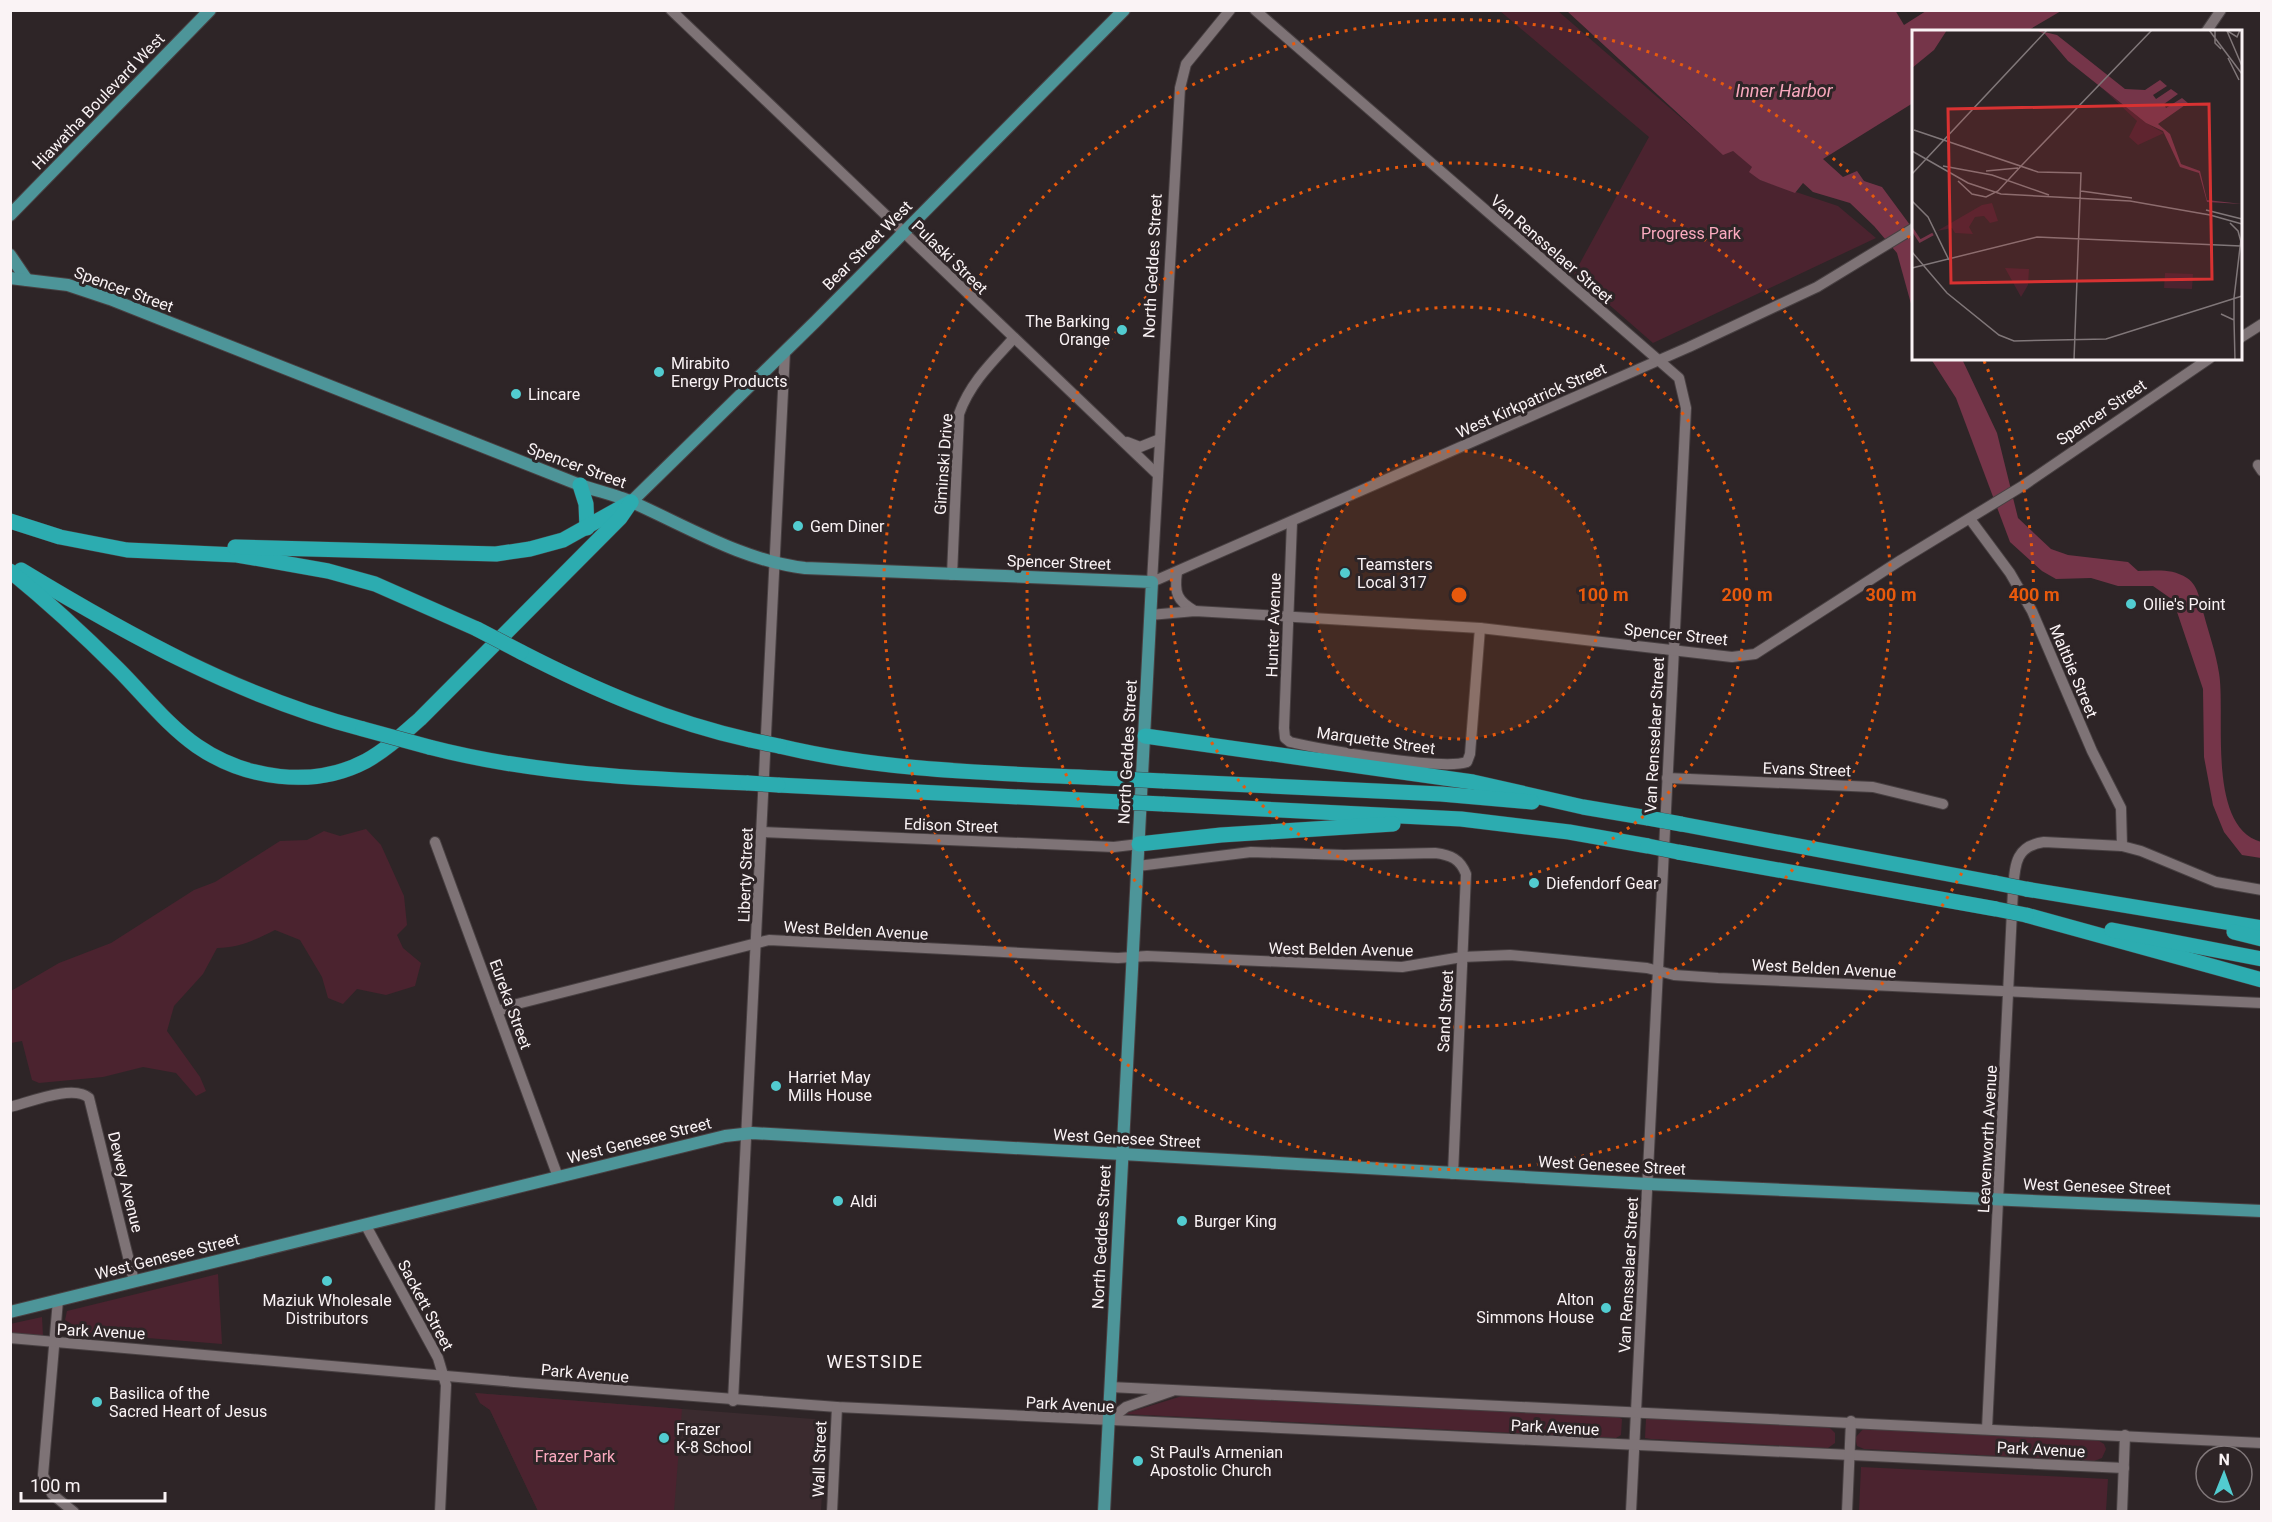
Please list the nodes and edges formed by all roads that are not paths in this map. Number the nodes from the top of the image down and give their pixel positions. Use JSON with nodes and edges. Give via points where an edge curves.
{"nodes":[{"id":1,"x":210,"y":10,"type":"edge"},
{"id":2,"x":671,"y":10,"type":"edge"},
{"id":3,"x":1124,"y":10,"type":"edge"},
{"id":4,"x":1230,"y":10,"type":"edge"},
{"id":5,"x":1255,"y":10,"type":"edge"},
{"id":6,"x":2221,"y":10,"type":"edge"},
{"id":7,"x":2207,"y":30,"type":"edge"},
{"id":8,"x":13,"y":212,"type":"edge"},
{"id":9,"x":10,"y":224,"type":"edge"},
{"id":10,"x":1912,"y":229,"type":"edge"},
{"id":11,"x":903,"y":232,"type":"junction"},
{"id":12,"x":10,"y":255,"type":"edge"},
{"id":13,"x":10,"y":278,"type":"edge"},
{"id":14,"x":27,"y":280,"type":"junction"},
{"id":15,"x":2262,"y":324,"type":"edge"},
{"id":16,"x":2242,"y":337,"type":"edge"},
{"id":17,"x":1014,"y":338,"type":"junction"},
{"id":18,"x":785,"y":351,"type":"junction"},
{"id":19,"x":2207,"y":360,"type":"edge"},
{"id":20,"x":1657,"y":361,"type":"junction"},
{"id":21,"x":1160,"y":439,"type":"junction"},
{"id":22,"x":1124,"y":441,"type":"junction"},
{"id":23,"x":1158,"y":475,"type":"junction"},
{"id":24,"x":580,"y":485,"type":"junction"},
{"id":25,"x":631,"y":502,"type":"junction"},
{"id":26,"x":1970,"y":519,"type":"junction"},
{"id":27,"x":10,"y":521,"type":"edge"},
{"id":28,"x":1292,"y":522,"type":"junction"},
{"id":29,"x":587,"y":528,"type":"junction"},
{"id":30,"x":178,"y":551,"type":"junction"},
{"id":31,"x":774,"y":563,"type":"junction"},
{"id":32,"x":10,"y":564,"type":"edge"},
{"id":33,"x":10,"y":571,"type":"edge"},
{"id":34,"x":1177,"y":572,"type":"junction"},
{"id":35,"x":952,"y":575,"type":"junction"},
{"id":36,"x":1152,"y":582,"type":"junction"},
{"id":37,"x":1196,"y":611,"type":"junction"},
{"id":38,"x":1150,"y":615,"type":"junction"},
{"id":39,"x":1289,"y":618,"type":"junction"},
{"id":40,"x":1480,"y":628,"type":"junction"},
{"id":41,"x":1674,"y":651,"type":"junction"},
{"id":42,"x":1284,"y":728,"type":"joint"},
{"id":43,"x":1145,"y":736,"type":"junction"},
{"id":44,"x":1667,"y":778,"type":"junction"},
{"id":45,"x":1943,"y":804,"type":"dead end"},
{"id":46,"x":1583,"y":807,"type":"junction"},
{"id":47,"x":1497,"y":824,"type":"junction"},
{"id":48,"x":761,"y":831,"type":"junction"},
{"id":49,"x":435,"y":842,"type":"dead end"},
{"id":50,"x":1139,"y":844,"type":"junction"},
{"id":51,"x":2122,"y":846,"type":"junction"},
{"id":52,"x":1138,"y":866,"type":"junction"},
{"id":53,"x":2262,"y":890,"type":"edge"},
{"id":54,"x":2129,"y":907,"type":"junction"},
{"id":55,"x":2026,"y":915,"type":"junction"},
{"id":56,"x":2262,"y":928,"type":"edge"},
{"id":57,"x":2262,"y":939,"type":"edge"},
{"id":58,"x":757,"y":943,"type":"junction"},
{"id":59,"x":1132,"y":957,"type":"junction"},
{"id":60,"x":1462,"y":957,"type":"junction"},
{"id":61,"x":2262,"y":959,"type":"edge"},
{"id":62,"x":1658,"y":970,"type":"junction"},
{"id":63,"x":2262,"y":980,"type":"edge"},
{"id":64,"x":2008,"y":992,"type":"junction"},
{"id":65,"x":2262,"y":1003,"type":"edge"},
{"id":66,"x":498,"y":1011,"type":"junction"},
{"id":67,"x":10,"y":1107,"type":"edge"},
{"id":68,"x":746,"y":1134,"type":"junction"},
{"id":69,"x":1122,"y":1154,"type":"junction"},
{"id":70,"x":1453,"y":1174,"type":"junction"},
{"id":71,"x":558,"y":1177,"type":"junction"},
{"id":72,"x":1648,"y":1184,"type":"junction"},
{"id":73,"x":1999,"y":1199,"type":"junction"},
{"id":74,"x":2262,"y":1211,"type":"edge"},
{"id":75,"x":365,"y":1224,"type":"junction"},
{"id":76,"x":134,"y":1281,"type":"junction"},
{"id":77,"x":58,"y":1300,"type":"junction"},
{"id":78,"x":10,"y":1312,"type":"edge"},
{"id":79,"x":12,"y":1339,"type":"edge"},
{"id":80,"x":54,"y":1343,"type":"junction"},
{"id":81,"x":444,"y":1375,"type":"junction"},
{"id":82,"x":1110,"y":1387,"type":"junction"},
{"id":83,"x":1178,"y":1389,"type":"junction"},
{"id":84,"x":733,"y":1401,"type":"junction"},
{"id":85,"x":837,"y":1407,"type":"junction"},
{"id":86,"x":1636,"y":1412,"type":"junction"},
{"id":87,"x":1108,"y":1421,"type":"junction"},
{"id":88,"x":1851,"y":1421,"type":"junction"},
{"id":89,"x":1987,"y":1429,"type":"junction"},
{"id":90,"x":2125,"y":1435,"type":"junction"},
{"id":91,"x":2262,"y":1443,"type":"edge"},
{"id":92,"x":1634,"y":1446,"type":"junction"},
{"id":93,"x":1849,"y":1456,"type":"junction"},
{"id":94,"x":2124,"y":1468,"type":"junction"},
{"id":95,"x":74,"y":1512,"type":"edge"},
{"id":96,"x":440,"y":1512,"type":"edge"},
{"id":97,"x":832,"y":1512,"type":"edge"},
{"id":98,"x":1104,"y":1512,"type":"edge"},
{"id":99,"x":1631,"y":1512,"type":"edge"},
{"id":100,"x":1847,"y":1512,"type":"edge"},
{"id":101,"x":2122,"y":1512,"type":"edge"}],
"edges":[{"from":1,"to":8,"type":"main road","name":"Hiawatha Boulevard West"},
{"from":2,"to":11,"type":"street","name":"Pulaski Street"},
{"from":3,"to":11,"type":"main road","name":"Bear Street West"},
{"from":4,"to":21,"type":"street","name":"North Geddes Street","via":[[1194,53],[1181,81]]},
{"from":5,"to":20,"type":"street","name":"Van Rensselaer Street"},
{"from":6,"to":7,"type":"street"},
{"from":8,"to":9,"type":"main road"},
{"from":10,"to":20,"type":"street","name":"West Kirkpatrick Street","via":[[1817,287]]},
{"from":11,"to":17,"type":"street","name":"Pulaski Street"},
{"from":11,"to":18,"type":"main road","name":"Bear Street West"},
{"from":12,"to":14,"type":"main road"},
{"from":13,"to":14,"type":"main road","name":"Spencer Street"},
{"from":14,"to":24,"type":"main road","name":"Spencer Street","via":[[68,285],[110,299]]},
{"from":15,"to":16,"type":"street"},
{"from":17,"to":22,"type":"street","name":"Pulaski Street"},
{"from":17,"to":35,"type":"street","name":"Giminski Drive","via":[[979,376],[959,414]]},
{"from":18,"to":25,"type":"main road","name":"Bear Street West"},
{"from":18,"to":31,"type":"street","name":"Liberty Street"},
{"from":19,"to":26,"type":"street","name":"Spencer Street"},
{"from":20,"to":28,"type":"street","name":"West Kirkpatrick Street"},
{"from":20,"to":41,"type":"street","name":"Van Rensselaer Street","via":[[1679,378],[1686,408]]},
{"from":21,"to":22,"type":"street","via":[[1140,447]]},
{"from":21,"to":23,"type":"street","name":"North Geddes Street"},
{"from":22,"to":23,"type":"street","name":"Pulaski Street"},
{"from":23,"to":36,"type":"street","name":"North Geddes Street"},
{"from":24,"to":25,"type":"main road","name":"Spencer Street"},
{"from":24,"to":29,"type":"highway"},
{"from":25,"to":29,"type":"highway"},
{"from":25,"to":31,"type":"main road","name":"Spencer Street"},
{"from":25,"to":33,"type":"highway","via":[[620,518],[420,719],[366,760],[314,776],[253,773],[230,766],[198,746],[177,730],[68,619]]},
{"from":26,"to":41,"type":"street","name":"Spencer Street","via":[[1834,602],[1763,651],[1732,657]]},
{"from":26,"to":51,"type":"street","name":"Maltbie Street","via":[[2032,611],[2121,808]]},
{"from":27,"to":30,"type":"highway","via":[[60,537],[127,550]]},
{"from":28,"to":34,"type":"street","name":"West Kirkpatrick Street"},
{"from":28,"to":39,"type":"street","name":"Hunter Avenue"},
{"from":29,"to":30,"type":"highway","via":[[563,540],[496,554],[255,546]]},
{"from":30,"to":46,"type":"highway","bridge":true,"via":[[237,555],[328,571],[375,584],[652,712],[822,757],[908,768],[1441,794]]},
{"from":31,"to":35,"type":"main road","name":"Spencer Street"},
{"from":31,"to":48,"type":"street","name":"Liberty Street"},
{"from":32,"to":47,"type":"highway","bridge":true,"via":[[164,652],[238,685],[363,729],[522,765],[601,776],[1461,819]]},
{"from":34,"to":36,"type":"street","name":"West Kirkpatrick Street"},
{"from":34,"to":37,"type":"street","via":[[1176,594],[1181,603]]},
{"from":35,"to":36,"type":"main road","name":"Spencer Street"},
{"from":36,"to":38,"type":"main road","name":"North Geddes Street"},
{"from":37,"to":38,"type":"street","name":"Spencer Street"},
{"from":37,"to":39,"type":"street","name":"Spencer Street"},
{"from":38,"to":43,"type":"main road","name":"North Geddes Street"},
{"from":39,"to":40,"type":"street","name":"Spencer Street"},
{"from":39,"to":42,"type":"street","name":"Hunter Avenue"},
{"from":40,"to":41,"type":"street","name":"Spencer Street"},
{"from":40,"to":42,"type":"street","name":"Marquette Street","via":[[1467,762],[1412,761],[1290,742],[1285,738]]},
{"from":41,"to":44,"type":"street","name":"Van Rensselaer Street"},
{"from":43,"to":46,"type":"highway","via":[[1473,782]]},
{"from":43,"to":50,"type":"main road","name":"North Geddes Street"},
{"from":44,"to":45,"type":"street","name":"Evans Street","via":[[1851,785]]},
{"from":44,"to":62,"type":"street","name":"Van Rensselaer Street"},
{"from":46,"to":54,"type":"highway","bridge":true},
{"from":47,"to":50,"type":"highway","via":[[1367,825]]},
{"from":47,"to":55,"type":"highway","bridge":true,"via":[[1648,846]]},
{"from":48,"to":50,"type":"street","name":"Edison Street","via":[[1114,847]]},
{"from":48,"to":58,"type":"street","name":"Liberty Street"},
{"from":49,"to":66,"type":"street","name":"Eureka Street"},
{"from":50,"to":52,"type":"main road","name":"North Geddes Street"},
{"from":51,"to":53,"type":"street","via":[[2216,882]]},
{"from":51,"to":64,"type":"street","name":"Leavenworth Avenue","via":[[2044,842],[2021,851],[2013,890]]},
{"from":52,"to":59,"type":"main road","name":"North Geddes Street"},
{"from":52,"to":60,"type":"street","name":"Sand Street","via":[[1278,851],[1451,856],[1466,874]]},
{"from":54,"to":56,"type":"highway"},
{"from":54,"to":57,"type":"highway"},
{"from":55,"to":61,"type":"highway"},
{"from":55,"to":63,"type":"highway"},
{"from":58,"to":59,"type":"street","name":"West Belden Avenue","via":[[791,941]]},
{"from":58,"to":66,"type":"street","name":"West Belden Avenue"},
{"from":58,"to":68,"type":"street","name":"Liberty Street"},
{"from":59,"to":60,"type":"street","name":"West Belden Avenue","via":[[1402,967]]},
{"from":59,"to":69,"type":"main road","name":"North Geddes Street"},
{"from":60,"to":62,"type":"street","name":"West Belden Avenue","via":[[1510,955]]},
{"from":60,"to":70,"type":"street","name":"Sand Street"},
{"from":62,"to":64,"type":"street","name":"West Belden Avenue","via":[[1718,978]]},
{"from":62,"to":72,"type":"street","name":"Van Rensselaer Street"},
{"from":64,"to":65,"type":"street","name":"West Belden Avenue"},
{"from":64,"to":73,"type":"street","name":"Leavenworth Avenue"},
{"from":66,"to":71,"type":"street","name":"Eureka Street"},
{"from":67,"to":76,"type":"street","name":"Dewey Avenue","via":[[68,1092],[84,1093],[89,1098]]},
{"from":68,"to":69,"type":"main road","name":"West Genesee Street","via":[[805,1134]]},
{"from":68,"to":71,"type":"main road","name":"West Genesee Street"},
{"from":68,"to":84,"type":"street","name":"Liberty Street"},
{"from":69,"to":70,"type":"main road","name":"West Genesee Street"},
{"from":69,"to":82,"type":"main road","name":"North Geddes Street"},
{"from":70,"to":72,"type":"main road","name":"West Genesee Street"},
{"from":71,"to":75,"type":"main road","name":"West Genesee Street"},
{"from":72,"to":73,"type":"main road","name":"West Genesee Street"},
{"from":72,"to":86,"type":"street","name":"Van Rensselaer Street"},
{"from":73,"to":74,"type":"main road","name":"West Genesee Street"},
{"from":73,"to":89,"type":"street","name":"Leavenworth Avenue"},
{"from":75,"to":76,"type":"main road","name":"West Genesee Street"},
{"from":75,"to":81,"type":"street","name":"Sackett Street","via":[[425,1332]]},
{"from":76,"to":77,"type":"main road","name":"West Genesee Street"},
{"from":77,"to":78,"type":"main road","name":"West Genesee Street"},
{"from":77,"to":80,"type":"street"},
{"from":79,"to":80,"type":"street","name":"Park Avenue"},
{"from":80,"to":81,"type":"street","name":"Park Avenue"},
{"from":80,"to":95,"type":"street","via":[[43,1474],[52,1494]]},
{"from":81,"to":84,"type":"street","name":"Park Avenue"},
{"from":81,"to":96,"type":"street","name":"Sackett Street"},
{"from":82,"to":83,"type":"street","name":"Park Avenue"},
{"from":82,"to":87,"type":"main road","name":"North Geddes Street"},
{"from":83,"to":86,"type":"street","name":"Park Avenue"},
{"from":83,"to":87,"type":"street","via":[[1126,1407]]},
{"from":84,"to":85,"type":"street","name":"Park Avenue"},
{"from":85,"to":87,"type":"street","name":"Park Avenue"},
{"from":85,"to":97,"type":"street","name":"Wall Street"},
{"from":86,"to":88,"type":"street","name":"Park Avenue"},
{"from":86,"to":92,"type":"street","name":"Van Rensselaer Street"},
{"from":87,"to":92,"type":"street","name":"Park Avenue"},
{"from":87,"to":98,"type":"main road","name":"North Geddes Street"},
{"from":88,"to":89,"type":"street","name":"Park Avenue"},
{"from":88,"to":93,"type":"street"},
{"from":89,"to":90,"type":"street","name":"Park Avenue"},
{"from":90,"to":91,"type":"street","name":"Park Avenue"},
{"from":90,"to":94,"type":"street"},
{"from":92,"to":93,"type":"street","name":"Park Avenue"},
{"from":92,"to":99,"type":"street","name":"Van Rensselaer Street"},
{"from":93,"to":94,"type":"street","name":"Park Avenue"},
{"from":93,"to":100,"type":"street"},
{"from":94,"to":101,"type":"street"}]}
